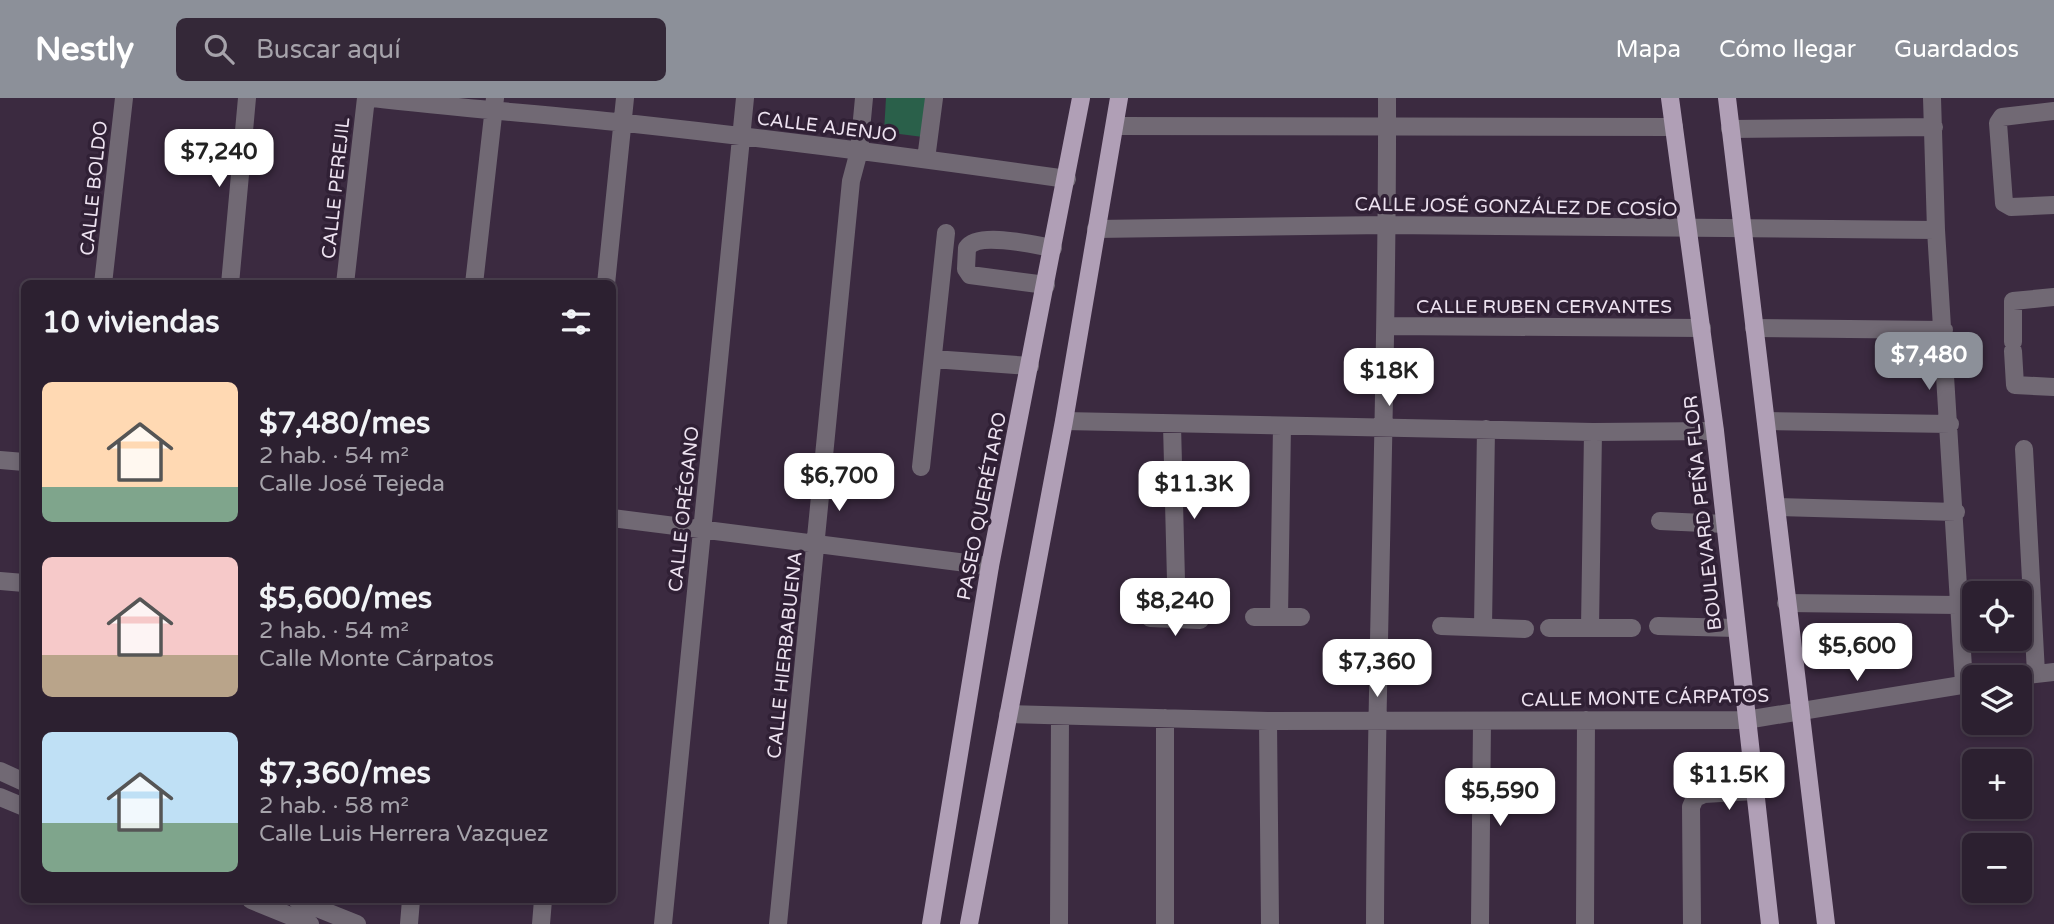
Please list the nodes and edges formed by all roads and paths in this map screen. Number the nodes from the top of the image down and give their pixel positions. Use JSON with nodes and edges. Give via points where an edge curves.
{"nodes":[{"id":1,"x":124,"y":98,"type":"edge"},
{"id":2,"x":247,"y":98,"type":"edge"},
{"id":3,"x":366,"y":98,"type":"edge"},
{"id":4,"x":373,"y":98,"type":"edge"},
{"id":5,"x":625,"y":98,"type":"edge"},
{"id":6,"x":745,"y":98,"type":"edge"},
{"id":7,"x":864,"y":98,"type":"edge"},
{"id":8,"x":934,"y":98,"type":"edge"},
{"id":9,"x":1081,"y":98,"type":"edge"},
{"id":10,"x":1119,"y":98,"type":"edge"},
{"id":11,"x":1387,"y":98,"type":"edge"},
{"id":12,"x":1670,"y":98,"type":"edge"},
{"id":13,"x":1727,"y":98,"type":"edge"},
{"id":14,"x":1932,"y":98,"type":"edge"},
{"id":15,"x":494,"y":105,"type":"edge"},
{"id":16,"x":2054,"y":111,"type":"edge"},
{"id":17,"x":623,"y":123,"type":"junction"},
{"id":18,"x":1387,"y":125,"type":"junction"},
{"id":19,"x":1115,"y":126,"type":"junction"},
{"id":20,"x":1674,"y":127,"type":"junction"},
{"id":21,"x":1934,"y":127,"type":"junction"},
{"id":22,"x":1730,"y":129,"type":"junction"},
{"id":23,"x":742,"y":137,"type":"junction"},
{"id":24,"x":859,"y":151,"type":"junction"},
{"id":25,"x":926,"y":159,"type":"junction"},
{"id":26,"x":1067,"y":180,"type":"junction"},
{"id":27,"x":2054,"y":205,"type":"edge"},
{"id":28,"x":1386,"y":225,"type":"junction"},
{"id":29,"x":1742,"y":228,"type":"junction"},
{"id":30,"x":1096,"y":229,"type":"junction"},
{"id":31,"x":1689,"y":229,"type":"junction"},
{"id":32,"x":1936,"y":230,"type":"junction"},
{"id":33,"x":946,"y":233,"type":"dead end"},
{"id":34,"x":1054,"y":248,"type":"junction"},
{"id":35,"x":103,"y":280,"type":"edge"},
{"id":36,"x":230,"y":280,"type":"edge"},
{"id":37,"x":345,"y":280,"type":"edge"},
{"id":38,"x":474,"y":280,"type":"edge"},
{"id":39,"x":606,"y":280,"type":"edge"},
{"id":40,"x":1046,"y":285,"type":"junction"},
{"id":41,"x":2054,"y":297,"type":"edge"},
{"id":42,"x":1386,"y":326,"type":"junction"},
{"id":43,"x":1702,"y":328,"type":"junction"},
{"id":44,"x":1754,"y":328,"type":"junction"},
{"id":45,"x":1944,"y":330,"type":"junction"},
{"id":46,"x":933,"y":359,"type":"junction"},
{"id":47,"x":1030,"y":366,"type":"junction"},
{"id":48,"x":2054,"y":387,"type":"edge"},
{"id":49,"x":1064,"y":421,"type":"junction"},
{"id":50,"x":1766,"y":421,"type":"junction"},
{"id":51,"x":1950,"y":424,"type":"junction"},
{"id":52,"x":1172,"y":425,"type":"junction"},
{"id":53,"x":1282,"y":426,"type":"junction"},
{"id":54,"x":1386,"y":427,"type":"junction"},
{"id":55,"x":1486,"y":429,"type":"junction"},
{"id":56,"x":1714,"y":431,"type":"junction"},
{"id":57,"x":1593,"y":432,"type":"junction"},
{"id":58,"x":2024,"y":449,"type":"dead end"},
{"id":59,"x":0,"y":460,"type":"edge"},
{"id":60,"x":21,"y":462,"type":"edge"},
{"id":61,"x":921,"y":467,"type":"dead end"},
{"id":62,"x":1776,"y":507,"type":"junction"},
{"id":63,"x":1956,"y":512,"type":"junction"},
{"id":64,"x":616,"y":518,"type":"edge"},
{"id":65,"x":1660,"y":521,"type":"dead end"},
{"id":66,"x":1725,"y":524,"type":"junction"},
{"id":67,"x":702,"y":527,"type":"junction"},
{"id":68,"x":817,"y":544,"type":"junction"},
{"id":69,"x":990,"y":566,"type":"junction"},
{"id":70,"x":0,"y":581,"type":"edge"},
{"id":71,"x":21,"y":583,"type":"edge"},
{"id":72,"x":1786,"y":603,"type":"junction"},
{"id":73,"x":1958,"y":605,"type":"junction"},
{"id":74,"x":1254,"y":617,"type":"dead end"},
{"id":75,"x":1279,"y":617,"type":"junction"},
{"id":76,"x":1301,"y":617,"type":"dead end"},
{"id":77,"x":1150,"y":618,"type":"dead end"},
{"id":78,"x":1177,"y":619,"type":"junction"},
{"id":79,"x":1200,"y":620,"type":"dead end"},
{"id":80,"x":1441,"y":626,"type":"dead end"},
{"id":81,"x":1658,"y":626,"type":"dead end"},
{"id":82,"x":1483,"y":627,"type":"junction"},
{"id":83,"x":1549,"y":628,"type":"dead end"},
{"id":84,"x":1590,"y":628,"type":"junction"},
{"id":85,"x":1632,"y":628,"type":"dead end"},
{"id":86,"x":1736,"y":628,"type":"junction"},
{"id":87,"x":1525,"y":629,"type":"dead end"},
{"id":88,"x":1966,"y":665,"type":"edge"},
{"id":89,"x":2054,"y":672,"type":"edge"},
{"id":90,"x":2036,"y":673,"type":"junction"},
{"id":91,"x":2032,"y":674,"type":"edge"},
{"id":92,"x":1962,"y":684,"type":"edge"},
{"id":93,"x":1798,"y":712,"type":"junction"},
{"id":94,"x":1008,"y":714,"type":"junction"},
{"id":95,"x":1060,"y":716,"type":"junction"},
{"id":96,"x":1165,"y":718,"type":"junction"},
{"id":97,"x":1376,"y":718,"type":"junction"},
{"id":98,"x":1586,"y":720,"type":"junction"},
{"id":99,"x":1746,"y":720,"type":"junction"},
{"id":100,"x":1268,"y":721,"type":"junction"},
{"id":101,"x":1482,"y":722,"type":"junction"},
{"id":102,"x":0,"y":771,"type":"edge"},
{"id":103,"x":21,"y":781,"type":"edge"},
{"id":104,"x":1754,"y":791,"type":"junction"},
{"id":105,"x":0,"y":797,"type":"edge"},
{"id":106,"x":21,"y":806,"type":"edge"},
{"id":107,"x":256,"y":903,"type":"edge"},
{"id":108,"x":304,"y":903,"type":"edge"},
{"id":109,"x":411,"y":903,"type":"edge"},
{"id":110,"x":543,"y":903,"type":"edge"},
{"id":111,"x":279,"y":917,"type":"edge"},
{"id":112,"x":310,"y":924,"type":"edge"},
{"id":113,"x":357,"y":924,"type":"edge"},
{"id":114,"x":409,"y":924,"type":"edge"},
{"id":115,"x":541,"y":924,"type":"edge"},
{"id":116,"x":663,"y":924,"type":"edge"},
{"id":117,"x":778,"y":924,"type":"edge"},
{"id":118,"x":931,"y":924,"type":"edge"},
{"id":119,"x":969,"y":924,"type":"edge"},
{"id":120,"x":1059,"y":924,"type":"edge"},
{"id":121,"x":1165,"y":924,"type":"edge"},
{"id":122,"x":1270,"y":924,"type":"edge"},
{"id":123,"x":1375,"y":924,"type":"edge"},
{"id":124,"x":1480,"y":924,"type":"edge"},
{"id":125,"x":1585,"y":924,"type":"edge"},
{"id":126,"x":1692,"y":924,"type":"edge"},
{"id":127,"x":1770,"y":924,"type":"edge"},
{"id":128,"x":1826,"y":924,"type":"edge"}],
"edges":[{"from":1,"to":35,"type":"street","name":"CALLE BOLDO"},
{"from":2,"to":36,"type":"street"},
{"from":3,"to":37,"type":"street","name":"CALLE PEREJIL"},
{"from":4,"to":15,"type":"street","name":"CALLE AJENJO"},
{"from":5,"to":17,"type":"street"},
{"from":6,"to":23,"type":"street","name":"CALLE ORÉGANO"},
{"from":7,"to":24,"type":"street","name":"CALLE HIERBABUENA"},
{"from":8,"to":25,"type":"street"},
{"from":9,"to":26,"type":"main road","name":"PASEO QUERÉTARO"},
{"from":10,"to":19,"type":"main road"},
{"from":11,"to":18,"type":"street"},
{"from":12,"to":20,"type":"main road","name":"BOULEVARD PEÑA FLOR"},
{"from":13,"to":22,"type":"main road"},
{"from":14,"to":21,"type":"street"},
{"from":15,"to":17,"type":"street","name":"CALLE AJENJO"},
{"from":15,"to":38,"type":"street"},
{"from":16,"to":27,"type":"street","via":[[2010,114],[1998,123],[2004,203],[2011,207]]},
{"from":17,"to":23,"type":"street","name":"CALLE AJENJO"},
{"from":17,"to":39,"type":"street"},
{"from":18,"to":19,"type":"street"},
{"from":18,"to":20,"type":"street"},
{"from":18,"to":28,"type":"street"},
{"from":19,"to":30,"type":"main road"},
{"from":20,"to":31,"type":"main road","name":"BOULEVARD PEÑA FLOR"},
{"from":21,"to":22,"type":"street"},
{"from":21,"to":32,"type":"street"},
{"from":22,"to":29,"type":"main road"},
{"from":23,"to":24,"type":"street","name":"CALLE AJENJO"},
{"from":23,"to":67,"type":"street","name":"CALLE ORÉGANO"},
{"from":24,"to":25,"type":"street","name":"CALLE AJENJO"},
{"from":24,"to":68,"type":"street","name":"CALLE HIERBABUENA","via":[[851,181]]},
{"from":25,"to":26,"type":"street","name":"CALLE AJENJO"},
{"from":26,"to":34,"type":"main road","name":"PASEO QUERÉTARO"},
{"from":28,"to":30,"type":"street","name":"CALLE JOSÉ GONZÁLEZ DE COSÍO"},
{"from":28,"to":31,"type":"street","name":"CALLE JOSÉ GONZÁLEZ DE COSÍO"},
{"from":28,"to":42,"type":"street"},
{"from":29,"to":31,"type":"street","name":"CALLE JOSÉ GONZÁLEZ DE COSÍO"},
{"from":29,"to":32,"type":"street","name":"CALLE JOSÉ GONZÁLEZ DE COSÍO"},
{"from":29,"to":44,"type":"main road"},
{"from":30,"to":49,"type":"main road"},
{"from":31,"to":43,"type":"main road","name":"BOULEVARD PEÑA FLOR"},
{"from":32,"to":45,"type":"street"},
{"from":33,"to":46,"type":"street"},
{"from":34,"to":40,"type":"main road","name":"PASEO QUERÉTARO"},
{"from":34,"to":40,"type":"street","via":[[990,239],[977,240],[967,248],[970,275]]},
{"from":40,"to":47,"type":"main road","name":"PASEO QUERÉTARO"},
{"from":41,"to":48,"type":"street","via":[[2013,301],[2015,385]]},
{"from":42,"to":43,"type":"street","name":"CALLE RUBEN CERVANTES"},
{"from":42,"to":54,"type":"street"},
{"from":43,"to":56,"type":"main road","name":"BOULEVARD PEÑA FLOR"},
{"from":44,"to":45,"type":"street"},
{"from":44,"to":50,"type":"main road"},
{"from":45,"to":51,"type":"street"},
{"from":46,"to":47,"type":"street"},
{"from":46,"to":61,"type":"street"},
{"from":47,"to":69,"type":"main road","name":"PASEO QUERÉTARO"},
{"from":49,"to":52,"type":"street"},
{"from":49,"to":94,"type":"main road"},
{"from":50,"to":51,"type":"street"},
{"from":50,"to":62,"type":"main road"},
{"from":51,"to":63,"type":"street"},
{"from":52,"to":53,"type":"street"},
{"from":52,"to":78,"type":"street"},
{"from":53,"to":54,"type":"street"},
{"from":53,"to":75,"type":"street"},
{"from":54,"to":55,"type":"street"},
{"from":54,"to":97,"type":"street"},
{"from":55,"to":57,"type":"street"},
{"from":55,"to":82,"type":"street"},
{"from":56,"to":57,"type":"street"},
{"from":56,"to":66,"type":"main road","name":"BOULEVARD PEÑA FLOR"},
{"from":57,"to":84,"type":"street"},
{"from":58,"to":90,"type":"street"},
{"from":59,"to":60,"type":"street"},
{"from":62,"to":63,"type":"street"},
{"from":62,"to":72,"type":"main road"},
{"from":63,"to":73,"type":"street"},
{"from":64,"to":67,"type":"street"},
{"from":65,"to":66,"type":"street"},
{"from":66,"to":86,"type":"main road","name":"BOULEVARD PEÑA FLOR"},
{"from":67,"to":68,"type":"street"},
{"from":67,"to":116,"type":"street","name":"CALLE ORÉGANO"},
{"from":68,"to":69,"type":"street"},
{"from":68,"to":117,"type":"street","name":"CALLE HIERBABUENA"},
{"from":69,"to":118,"type":"main road","name":"PASEO QUERÉTARO"},
{"from":70,"to":71,"type":"street"},
{"from":72,"to":73,"type":"street"},
{"from":72,"to":93,"type":"main road"},
{"from":73,"to":88,"type":"street"},
{"from":74,"to":75,"type":"street"},
{"from":75,"to":76,"type":"street"},
{"from":77,"to":78,"type":"street"},
{"from":78,"to":79,"type":"street"},
{"from":80,"to":82,"type":"street"},
{"from":81,"to":86,"type":"street"},
{"from":82,"to":87,"type":"street"},
{"from":83,"to":84,"type":"street"},
{"from":84,"to":85,"type":"street"},
{"from":86,"to":99,"type":"main road","name":"BOULEVARD PEÑA FLOR"},
{"from":89,"to":90,"type":"street"},
{"from":90,"to":91,"type":"street"},
{"from":92,"to":93,"type":"street","name":"CALLE MONTE CÁRPATOS"},
{"from":93,"to":99,"type":"street","name":"CALLE MONTE CÁRPATOS"},
{"from":93,"to":128,"type":"main road"},
{"from":94,"to":95,"type":"street","name":"CALLE MONTE CÁRPATOS"},
{"from":94,"to":119,"type":"main road"},
{"from":95,"to":96,"type":"street","name":"CALLE MONTE CÁRPATOS"},
{"from":95,"to":120,"type":"street"},
{"from":96,"to":100,"type":"street","name":"CALLE MONTE CÁRPATOS"},
{"from":96,"to":121,"type":"street"},
{"from":97,"to":100,"type":"street","name":"CALLE MONTE CÁRPATOS"},
{"from":97,"to":101,"type":"street","name":"CALLE MONTE CÁRPATOS"},
{"from":97,"to":123,"type":"street"},
{"from":98,"to":99,"type":"street","name":"CALLE MONTE CÁRPATOS"},
{"from":98,"to":101,"type":"street","name":"CALLE MONTE CÁRPATOS"},
{"from":98,"to":125,"type":"street"},
{"from":99,"to":104,"type":"main road","name":"BOULEVARD PEÑA FLOR"},
{"from":100,"to":122,"type":"street"},
{"from":101,"to":124,"type":"street"},
{"from":102,"to":103,"type":"street"},
{"from":104,"to":126,"type":"street","via":[[1695,798],[1691,807]]},
{"from":104,"to":127,"type":"main road","name":"BOULEVARD PEÑA FLOR"},
{"from":105,"to":106,"type":"street"},
{"from":107,"to":111,"type":"street"},
{"from":108,"to":113,"type":"street"},
{"from":109,"to":114,"type":"street"},
{"from":110,"to":115,"type":"street"},
{"from":111,"to":112,"type":"street"}]}
